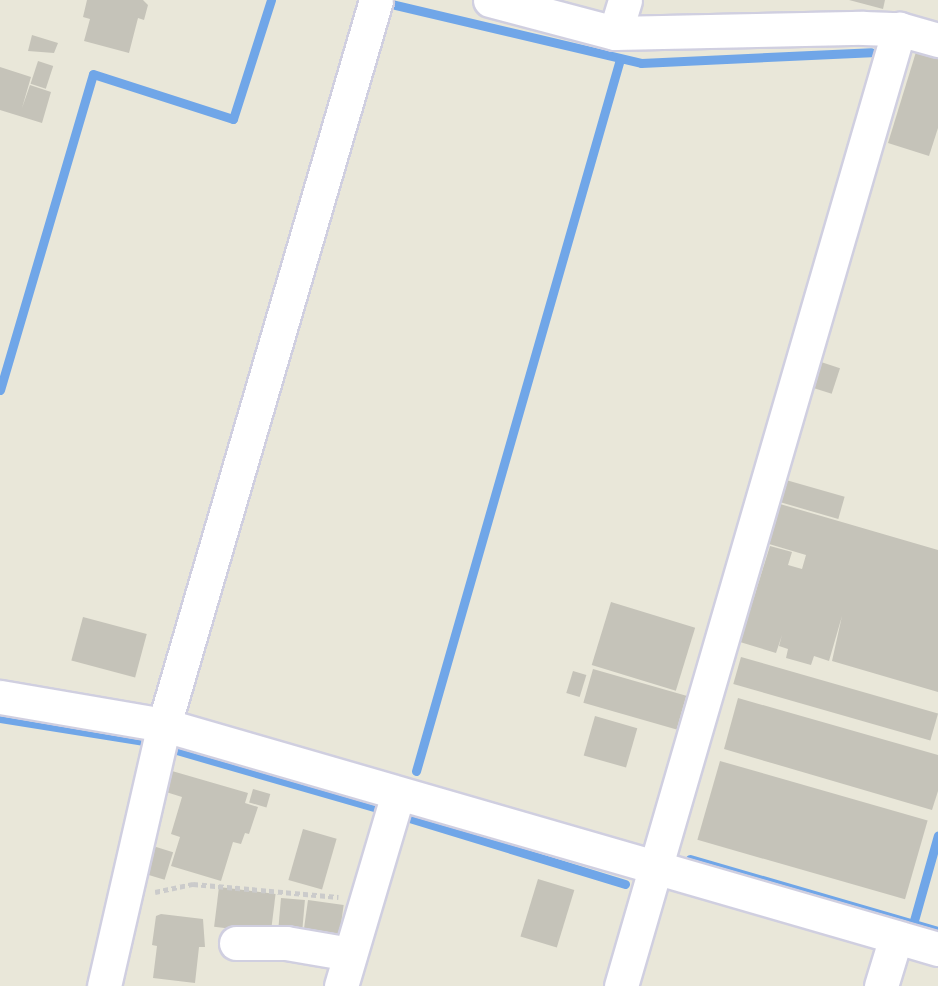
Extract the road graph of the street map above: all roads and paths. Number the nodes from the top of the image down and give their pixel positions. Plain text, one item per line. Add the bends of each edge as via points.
1 (490, 0) edge
2 (625, 0) edge
3 (374, 7) edge
4 (899, 30) junction
5 (615, 33) junction
6 (938, 40) edge
7 (0, 697) edge
8 (164, 725) junction
9 (398, 794) junction
10 (657, 867) junction
11 (125, 898) junction
12 (366, 900) junction
13 (896, 937) junction
14 (236, 943) dead end
15 (938, 949) edge
16 (350, 954) junction
17 (104, 986) edge
18 (341, 986) edge
19 (621, 986) edge
20 (881, 986) edge

1 - 5 street
2 - 5 street
3 - 8 street
4 - 5 street
4 - 6 street
4 - 10 street
7 - 8 street
8 - 9 street
8 - 11 street
9 - 10 street
9 - 12 street
10 - 13 street
10 - 19 street
11 - 12 path via 193,884
11 - 17 street
12 - 16 street
13 - 15 street
13 - 20 street
14 - 16 street via 286,943
16 - 18 street

